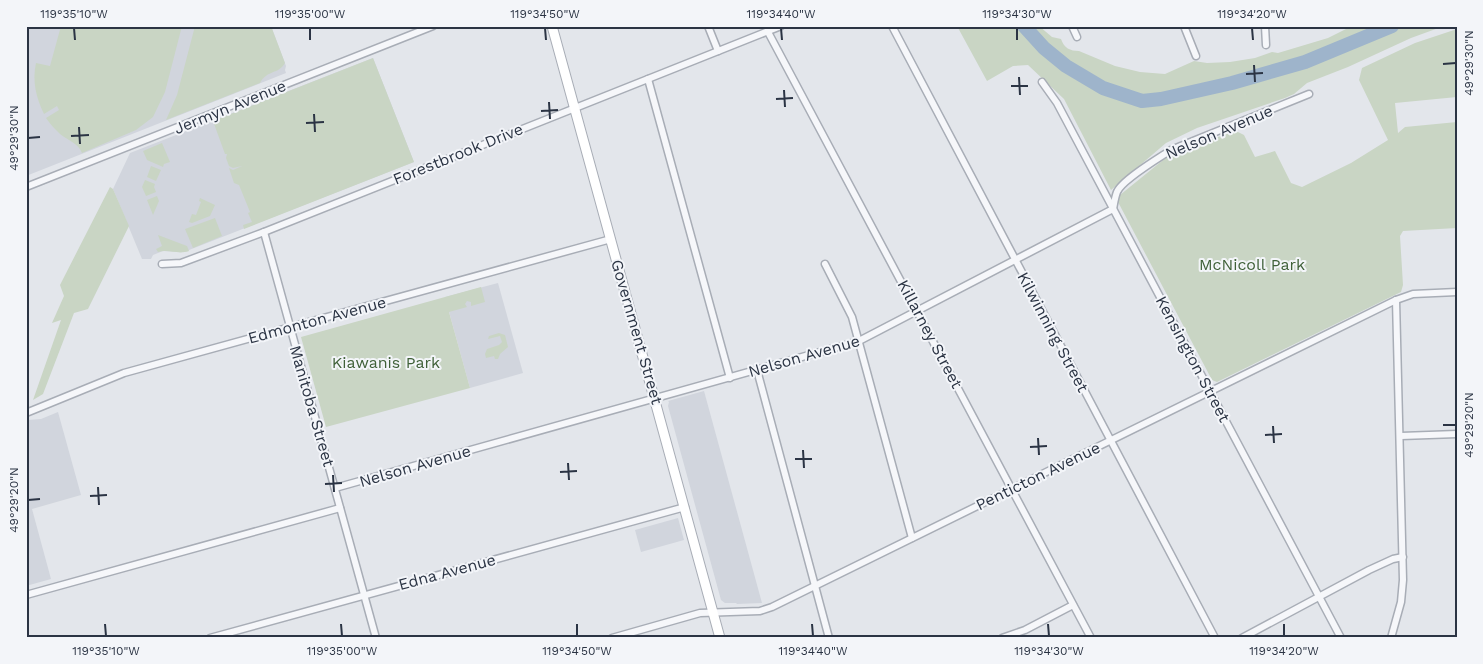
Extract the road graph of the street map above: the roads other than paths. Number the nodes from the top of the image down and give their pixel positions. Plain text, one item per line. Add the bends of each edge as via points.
1 (433, 26) edge
2 (552, 26) edge
3 (708, 26) edge
4 (781, 26) edge
5 (892, 26) edge
6 (1072, 26) edge
7 (1184, 26) edge
8 (1265, 26) edge
9 (768, 32) junction
10 (1077, 37) dead end
11 (1266, 45) dead end
12 (718, 51) junction
13 (1196, 56) dead end
14 (648, 79) junction
15 (1042, 82) dead end
16 (1309, 94) dead end
17 (575, 108) junction
18 (26, 187) edge
19 (1113, 208) junction
20 (264, 232) junction
21 (611, 239) junction
22 (1015, 260) junction
23 (162, 264) dead end
24 (825, 264) dead end
25 (1457, 292) edge
26 (1396, 300) junction
27 (917, 311) junction
28 (290, 327) junction
29 (859, 342) junction
30 (756, 370) junction
31 (730, 378) junction
32 (1210, 392) junction
33 (656, 399) junction
34 (26, 413) edge
35 (1457, 434) edge
36 (1401, 436) junction
37 (1111, 440) junction
38 (335, 488) junction
39 (1012, 489) junction
40 (685, 507) junction
41 (340, 508) junction
42 (912, 538) junction
43 (1403, 557) junction
44 (815, 586) junction
45 (26, 595) edge
46 (364, 595) junction
47 (1319, 597) junction
48 (1073, 604) junction
49 (713, 612) junction
50 (210, 638) edge
51 (376, 638) edge
52 (612, 638) edge
53 (720, 638) edge
54 (829, 638) edge
55 (1002, 638) edge
56 (1091, 638) edge
57 (1215, 638) edge
58 (1242, 638) edge
59 (1340, 638) edge
60 (1391, 638) edge

1 - 18 street, Jermyn Avenue
2 - 17 street, Government Street
3 - 12 street
4 - 9 street, Forestbrook Drive
5 - 22 street, Kilwinning Street
6 - 10 street
7 - 13 street
8 - 11 street
9 - 12 street, Forestbrook Drive
9 - 27 street, Killarney Street
12 - 14 street, Forestbrook Drive
14 - 17 street, Forestbrook Drive
14 - 31 street
15 - 19 street, Kensington Street via 1057,103
16 - 19 street, Nelson Avenue via 1171,150 1122,186
17 - 20 street, Forestbrook Drive
17 - 21 street, Government Street
19 - 22 street, Nelson Avenue
19 - 32 street, Kensington Street
20 - 23 street, Forestbrook Drive via 181,263
20 - 28 street, Manitoba Street
21 - 28 street, Edmonton Avenue
21 - 33 street, Government Street
22 - 27 street, Nelson Avenue
22 - 37 street, Kilwinning Street
24 - 29 street via 852,317
25 - 26 street, Penticton Avenue via 1413,294
26 - 32 street, Penticton Avenue
26 - 36 street
27 - 29 street, Nelson Avenue
27 - 39 street, Killarney Street
28 - 34 street, Edmonton Avenue via 124,373
28 - 38 street, Manitoba Street
29 - 30 street, Nelson Avenue
29 - 42 street
30 - 31 street, Nelson Avenue
30 - 44 street
31 - 33 street, Nelson Avenue
32 - 37 street, Penticton Avenue
32 - 47 street, Kensington Street
33 - 38 street, Nelson Avenue
33 - 40 street, Government Street
35 - 36 street
36 - 43 street
37 - 39 street, Penticton Avenue
37 - 57 street, Kilwinning Street
38 - 41 street, Manitoba Street
39 - 42 street, Penticton Avenue
39 - 48 street, Killarney Street
40 - 46 street, Edna Avenue
40 - 49 street, Government Street
41 - 45 street
41 - 46 street, Manitoba Street
42 - 44 street, Penticton Avenue
43 - 47 street via 1392,559
43 - 60 street via 1401,602
44 - 49 street, Penticton Avenue via 764,610
44 - 54 street
46 - 50 street, Edna Avenue
46 - 51 street, Manitoba Street
47 - 58 street
47 - 59 street, Kensington Street
48 - 55 street
48 - 56 street, Killarney Street
49 - 52 street, Penticton Avenue
49 - 53 street, Government Street

